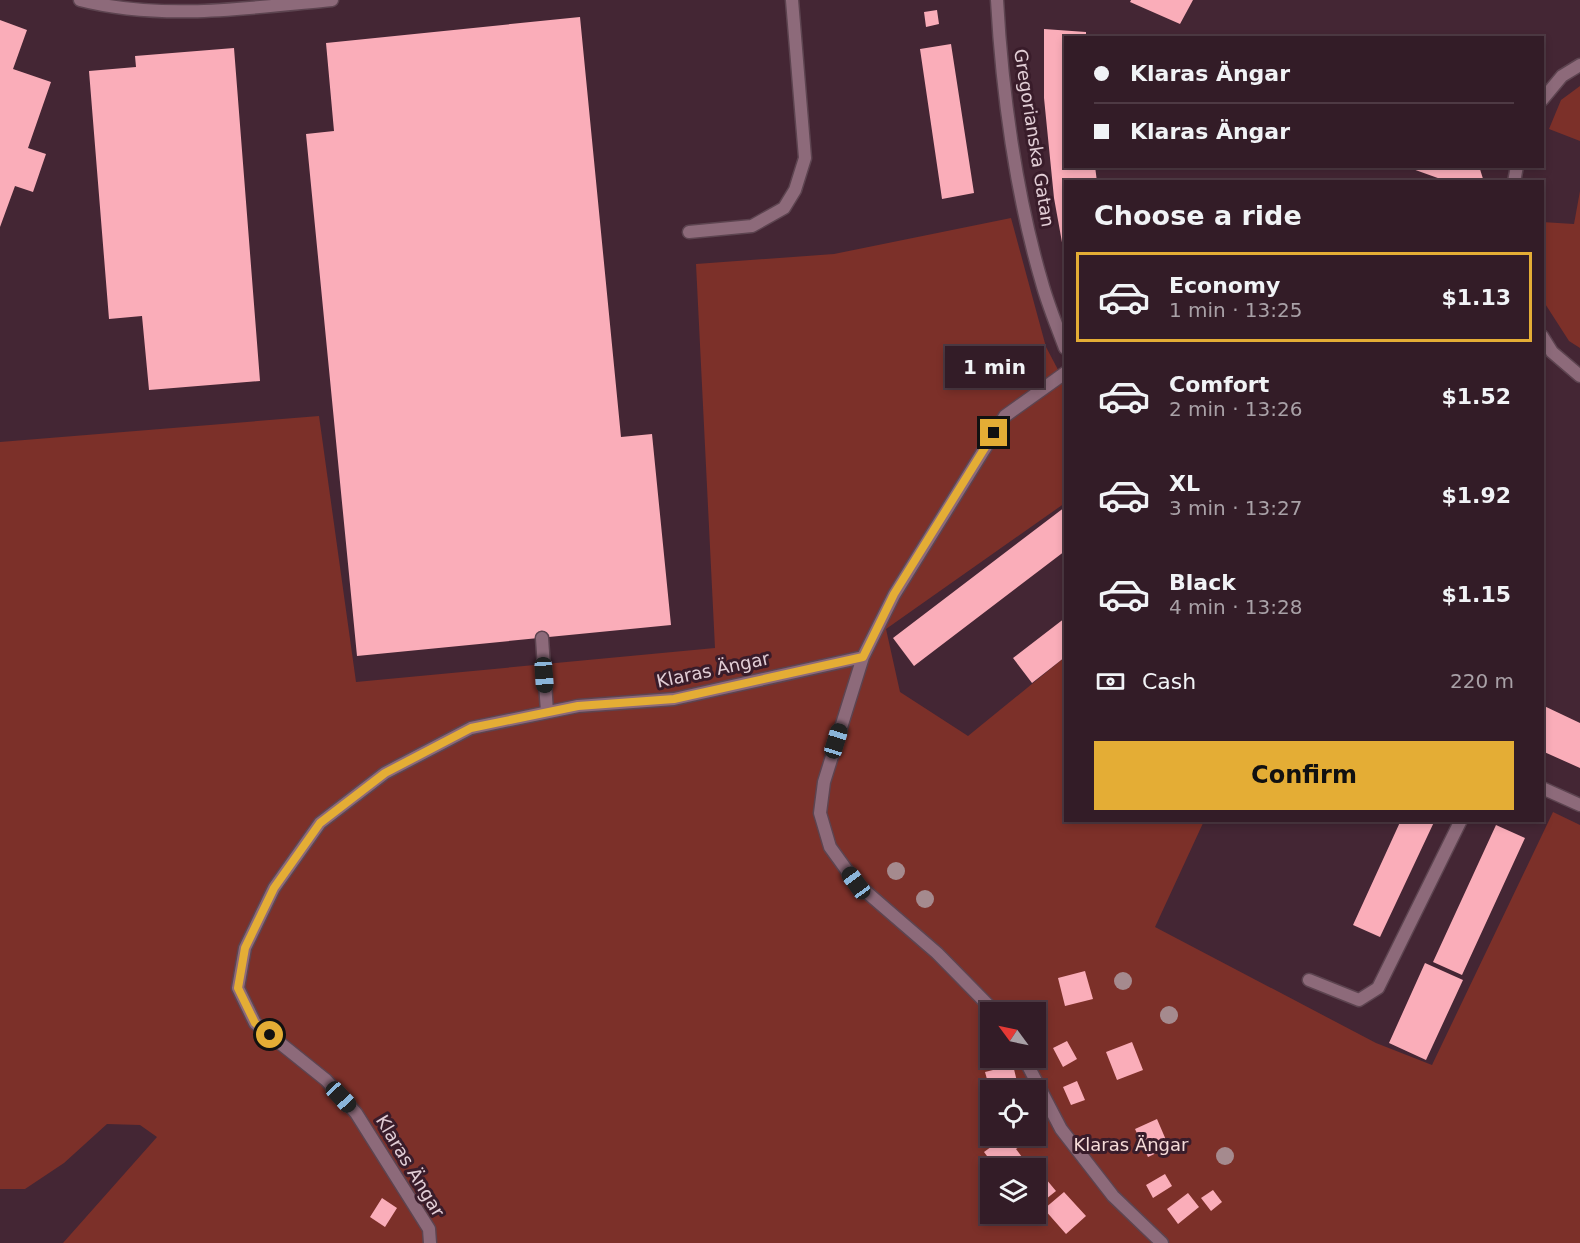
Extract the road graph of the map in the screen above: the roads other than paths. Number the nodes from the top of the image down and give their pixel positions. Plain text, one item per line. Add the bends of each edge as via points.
1 (80, 0) edge
2 (332, 0) edge
3 (792, 0) edge
4 (997, 0) edge
5 (1580, 65) edge
6 (1544, 98) edge
7 (689, 232) dead end
8 (1544, 339) edge
9 (1064, 345) edge
10 (1064, 374) edge
11 (1580, 376) edge
12 (542, 638) dead end
13 (863, 657) junction
14 (547, 712) junction
15 (1544, 789) edge
16 (1580, 805) edge
17 (1460, 822) edge
18 (1309, 980) dead end
19 (985, 1002) edge
20 (1029, 1068) edge
21 (430, 1243) edge
22 (1162, 1243) edge

1 - 2 street via 155,10 211,10
3 - 7 street via 805,158 795,190 784,208 752,226
4 - 9 street, Gregorianska Gatan via 1024,207 1042,284
5 - 6 street via 1562,76
8 - 11 street
10 - 13 street via 1005,416 894,594
12 - 14 street
13 - 14 street, Klaras Ängar via 674,699
13 - 19 street via 824,782 820,813 830,847 856,883 937,953
14 - 21 street, Klaras Ängar via 471,728 385,773 320,823 274,888 245,948 238,988 255,1023 326,1080 356,1113 429,1229
15 - 16 street
17 - 18 street via 1378,988 1359,1000
20 - 22 street via 1061,1129 1113,1196

